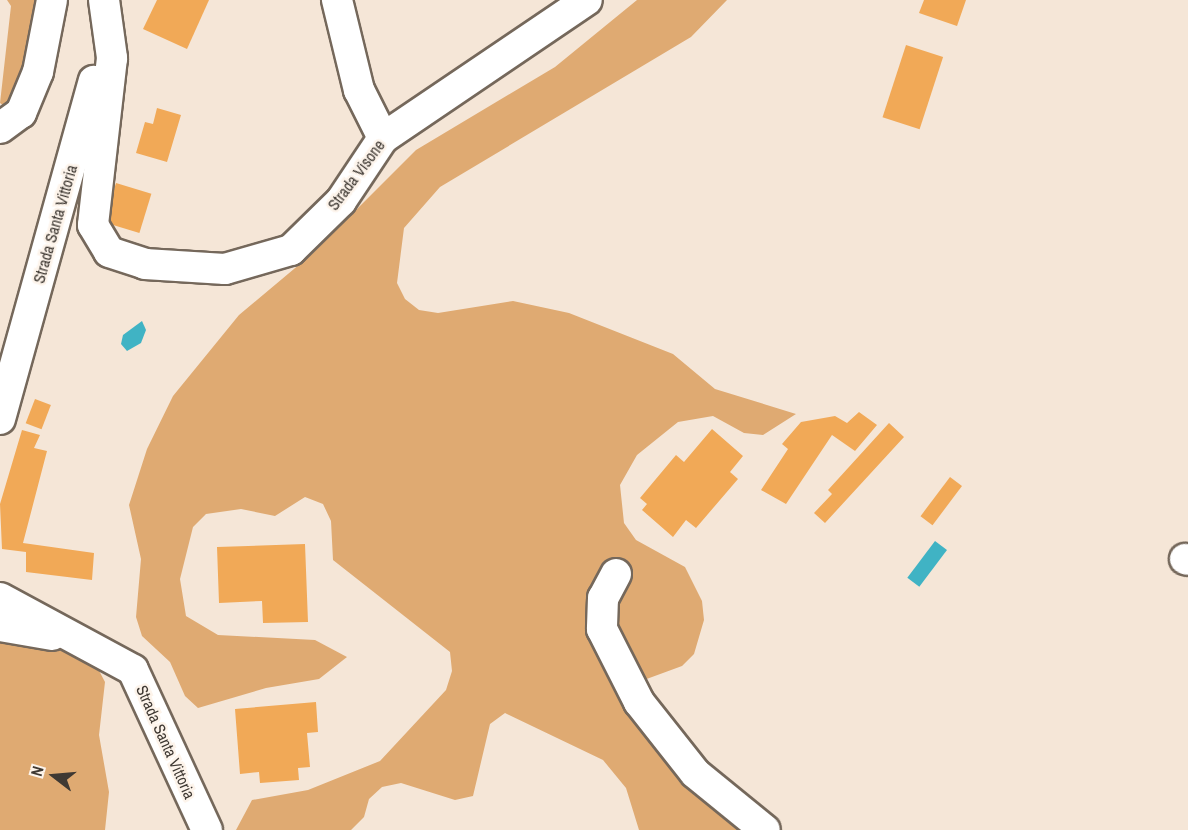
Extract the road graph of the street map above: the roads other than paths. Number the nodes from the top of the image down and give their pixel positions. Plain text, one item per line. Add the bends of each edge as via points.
1 (52, 0) edge
2 (337, 0) edge
3 (587, 0) edge
4 (106, 14) edge
5 (0, 128) edge
6 (383, 138) junction
7 (0, 419) edge
8 (616, 574) dead end
9 (0, 598) edge
10 (0, 626) edge
11 (88, 642) junction
12 (207, 830) edge
13 (765, 830) edge

1 - 5 street via 38,72 21,114
2 - 6 street via 359,90
3 - 6 street, Strada Visone
4 - 6 street, Strada Visone via 112,58 93,225 109,252 145,264 225,269 291,250 341,201
4 - 7 street, Strada Santa Vittoria
8 - 13 street via 603,598 602,629 639,702 694,773
9 - 11 street, Strada Santa Vittoria
10 - 11 street, Strada Santa Vittoria
11 - 12 street, Strada Santa Vittoria via 133,670

